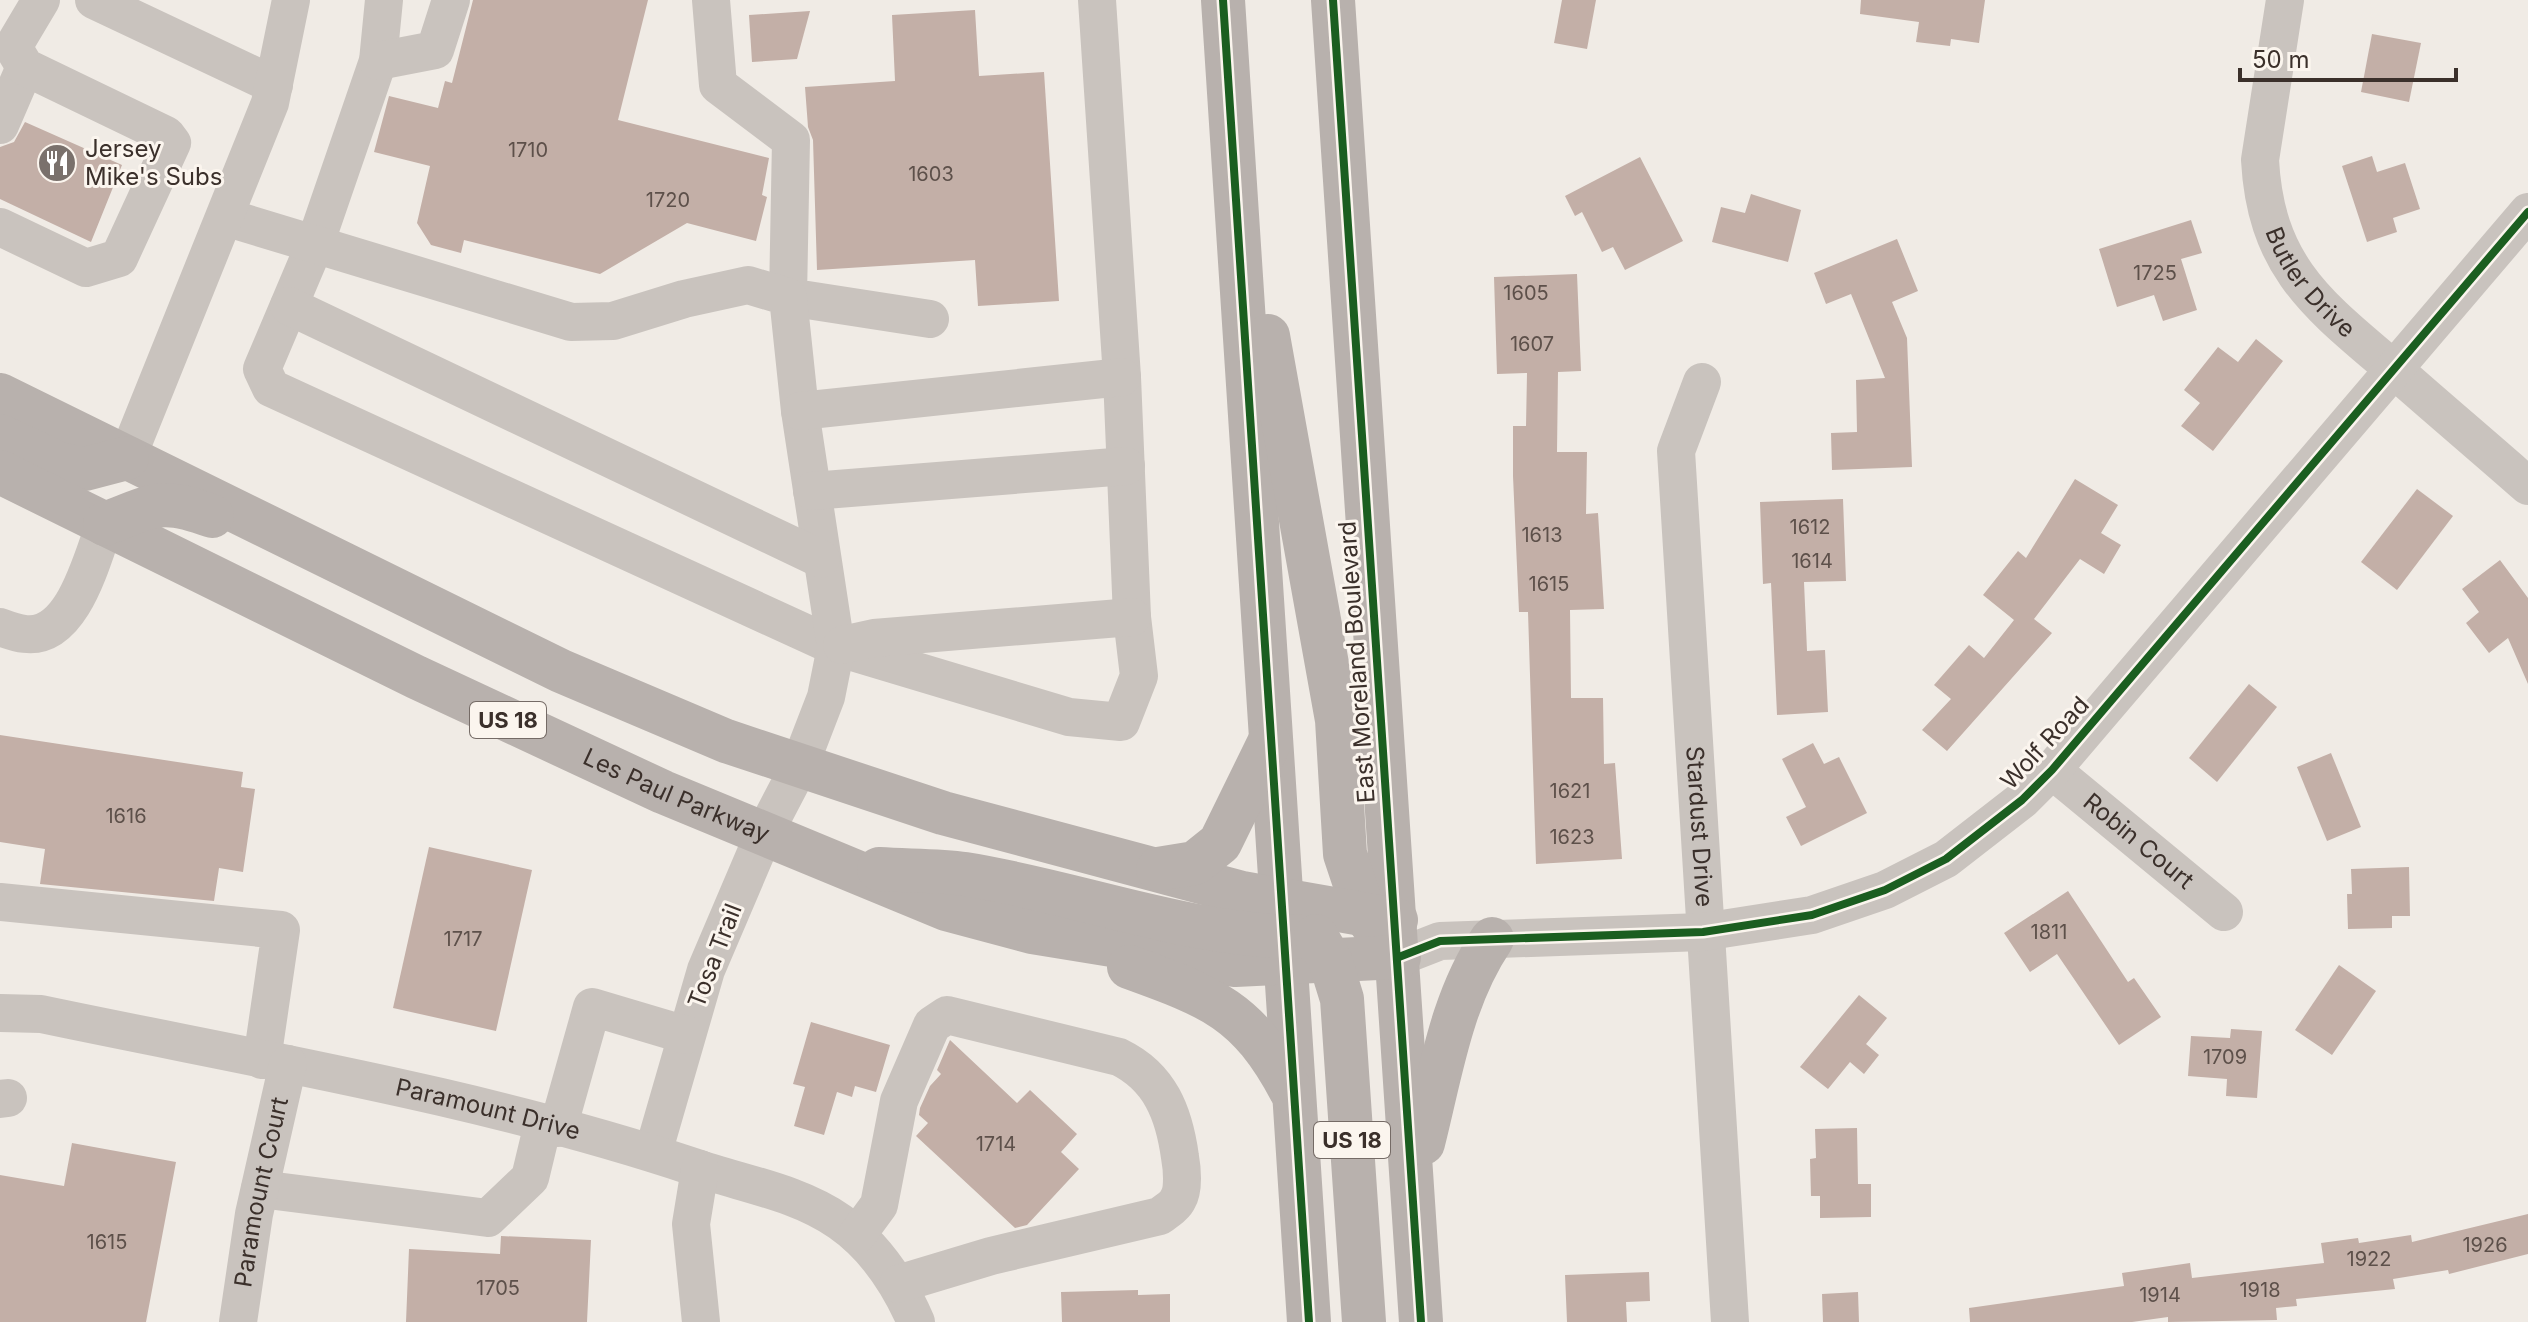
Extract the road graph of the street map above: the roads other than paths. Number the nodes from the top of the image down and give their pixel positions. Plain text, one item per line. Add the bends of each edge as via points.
1 (41, 0) edge
2 (94, 0) edge
3 (291, 0) edge
4 (384, 0) edge
5 (451, 0) edge
6 (711, 0) edge
7 (1097, 0) edge
8 (1223, 0) edge
9 (1333, 0) edge
10 (2285, 0) edge
11 (378, 61) junction
12 (25, 67) junction
13 (274, 85) junction
14 (0, 125) edge
15 (161, 133) junction
16 (0, 208) edge
17 (2528, 212) edge
18 (225, 217) junction
19 (1239, 222) junction
20 (0, 227) edge
21 (315, 244) junction
22 (788, 297) junction
23 (289, 306) junction
24 (930, 319) dead end
25 (2393, 369) junction
26 (1122, 377) junction
27 (1702, 382) dead end
28 (0, 395) edge
29 (800, 411) junction
30 (0, 436) edge
31 (127, 458) junction
32 (1126, 466) junction
33 (0, 472) edge
34 (2528, 486) edge
35 (812, 491) junction
36 (105, 524) junction
37 (821, 559) junction
38 (1132, 617) junction
39 (459, 621) junction
40 (0, 627) edge
41 (836, 647) junction
42 (1270, 742) junction
43 (799, 767) junction
44 (2052, 770) junction
45 (764, 834) junction
46 (849, 867) junction
47 (1158, 869) junction
48 (0, 902) edge
49 (2224, 912) dead end
50 (1384, 930) junction
51 (1032, 932) junction
52 (1703, 932) junction
53 (1300, 939) junction
54 (1492, 939) junction
55 (0, 1013) edge
56 (686, 1035) junction
57 (275, 1062) junction
58 (1296, 1100) junction
59 (551, 1126) junction
60 (653, 1153) junction
61 (700, 1169) junction
62 (1413, 1184) junction
63 (260, 1189) junction
64 (857, 1235) junction
65 (898, 1284) junction
66 (238, 1322) edge
67 (701, 1322) edge
68 (913, 1322) edge
69 (1309, 1322) edge
70 (1364, 1322) edge
71 (1421, 1322) edge
72 (1730, 1322) edge

1 - 12 street via 13,47
2 - 13 street
3 - 13 street
4 - 11 street
5 - 11 street via 435,50
6 - 22 street via 718,85 791,140
7 - 26 street
8 - 19 main road
9 - 50 main road, East Moreland Boulevard
10 - 25 street, Butler Drive via 2260,160 2275,240 2326,313
11 - 21 street
12 - 14 street
12 - 15 street
13 - 18 street
15 - 16 street via 99,246 81,249
15 - 20 street via 172,143 119,258 86,268
17 - 25 street, Wolf Road
18 - 21 street
18 - 31 street
19 - 42 main road
19 - 50 main road via 1274,364 1337,720 1345,854
21 - 22 street via 571,322 613,321 748,285
21 - 23 street
22 - 24 street
22 - 29 street
23 - 37 street
23 - 41 street via 262,369 271,388
25 - 34 street, Butler Drive
25 - 44 street, Wolf Road
26 - 29 street
26 - 32 street
27 - 52 street, Stardust Drive via 1676,451
28 - 31 main road, Les Paul Parkway / US 18
29 - 35 street
30 - 31 main road via 72,467 85,469
31 - 39 main road, Les Paul Parkway / US 18
32 - 35 street
32 - 38 street
33 - 36 main road, Les Paul Parkway / US 18
35 - 37 street
36 - 39 main road via 159,503 180,504 393,608
36 - 40 street via 77,598 56,626 27,635
36 - 45 main road, Les Paul Parkway / US 18 via 416,677
37 - 41 street
38 - 41 street via 874,638
38 - 41 street via 1139,676 1121,722 1069,717
39 - 43 main road, Les Paul Parkway / US 18 via 561,671
41 - 43 street, Tosa Trail via 826,697
42 - 47 main road via 1220,843 1195,863
42 - 53 main road
43 - 45 street, Tosa Trail
43 - 47 main road, Les Paul Parkway / US 18 via 943,813
44 - 49 street, Robin Court
44 - 52 street, Wolf Road via 1977,837 1899,884 1812,915
45 - 46 main road, Les Paul Parkway / US 18
45 - 56 street, Tosa Trail via 706,970
46 - 51 main road, Les Paul Parkway / US 18 via 946,909
46 - 53 main road via 964,874 1192,924
47 - 53 main road, Les Paul Parkway / US 18 via 1242,893
48 - 57 street, Paramount Court via 281,930
50 - 53 main road, Les Paul Parkway
50 - 53 main road, Les Paul Parkway / US 18
50 - 54 street, Wolf Road via 1440,941
50 - 62 main road, East Moreland Boulevard
51 - 53 main road, Les Paul Parkway via 1235,965
51 - 58 main road, US 18 via 1189,989 1227,1011 1252,1030 1274,1058
52 - 54 street, Wolf Road
52 - 72 street, Stardust Drive
53 - 58 main road, US 18
53 - 70 main road, US 18 via 1344,1020
54 - 62 main road via 1457,1002
55 - 57 street, Paramount Drive via 41,1014
56 - 59 street via 592,1007
56 - 60 street, Tosa Trail
57 - 59 street, Paramount Drive via 383,1082
57 - 63 street, Paramount Court
58 - 69 main road, US 18
59 - 60 street, Paramount Drive
59 - 63 street via 530,1178 488,1218
60 - 61 street, Paramount Drive
61 - 64 street, Paramount Drive via 786,1195
61 - 67 street via 691,1224
62 - 71 main road, East Moreland Boulevard
63 - 66 street, Paramount Court
64 - 65 street, Paramount Drive
64 - 65 street via 879,1205 899,1101 932,1025 947,1015 1119,1057 1140,1067 1157,1087 1175,1121 1182,1172 1179,1199 1160,1216
65 - 68 street, Paramount Drive

